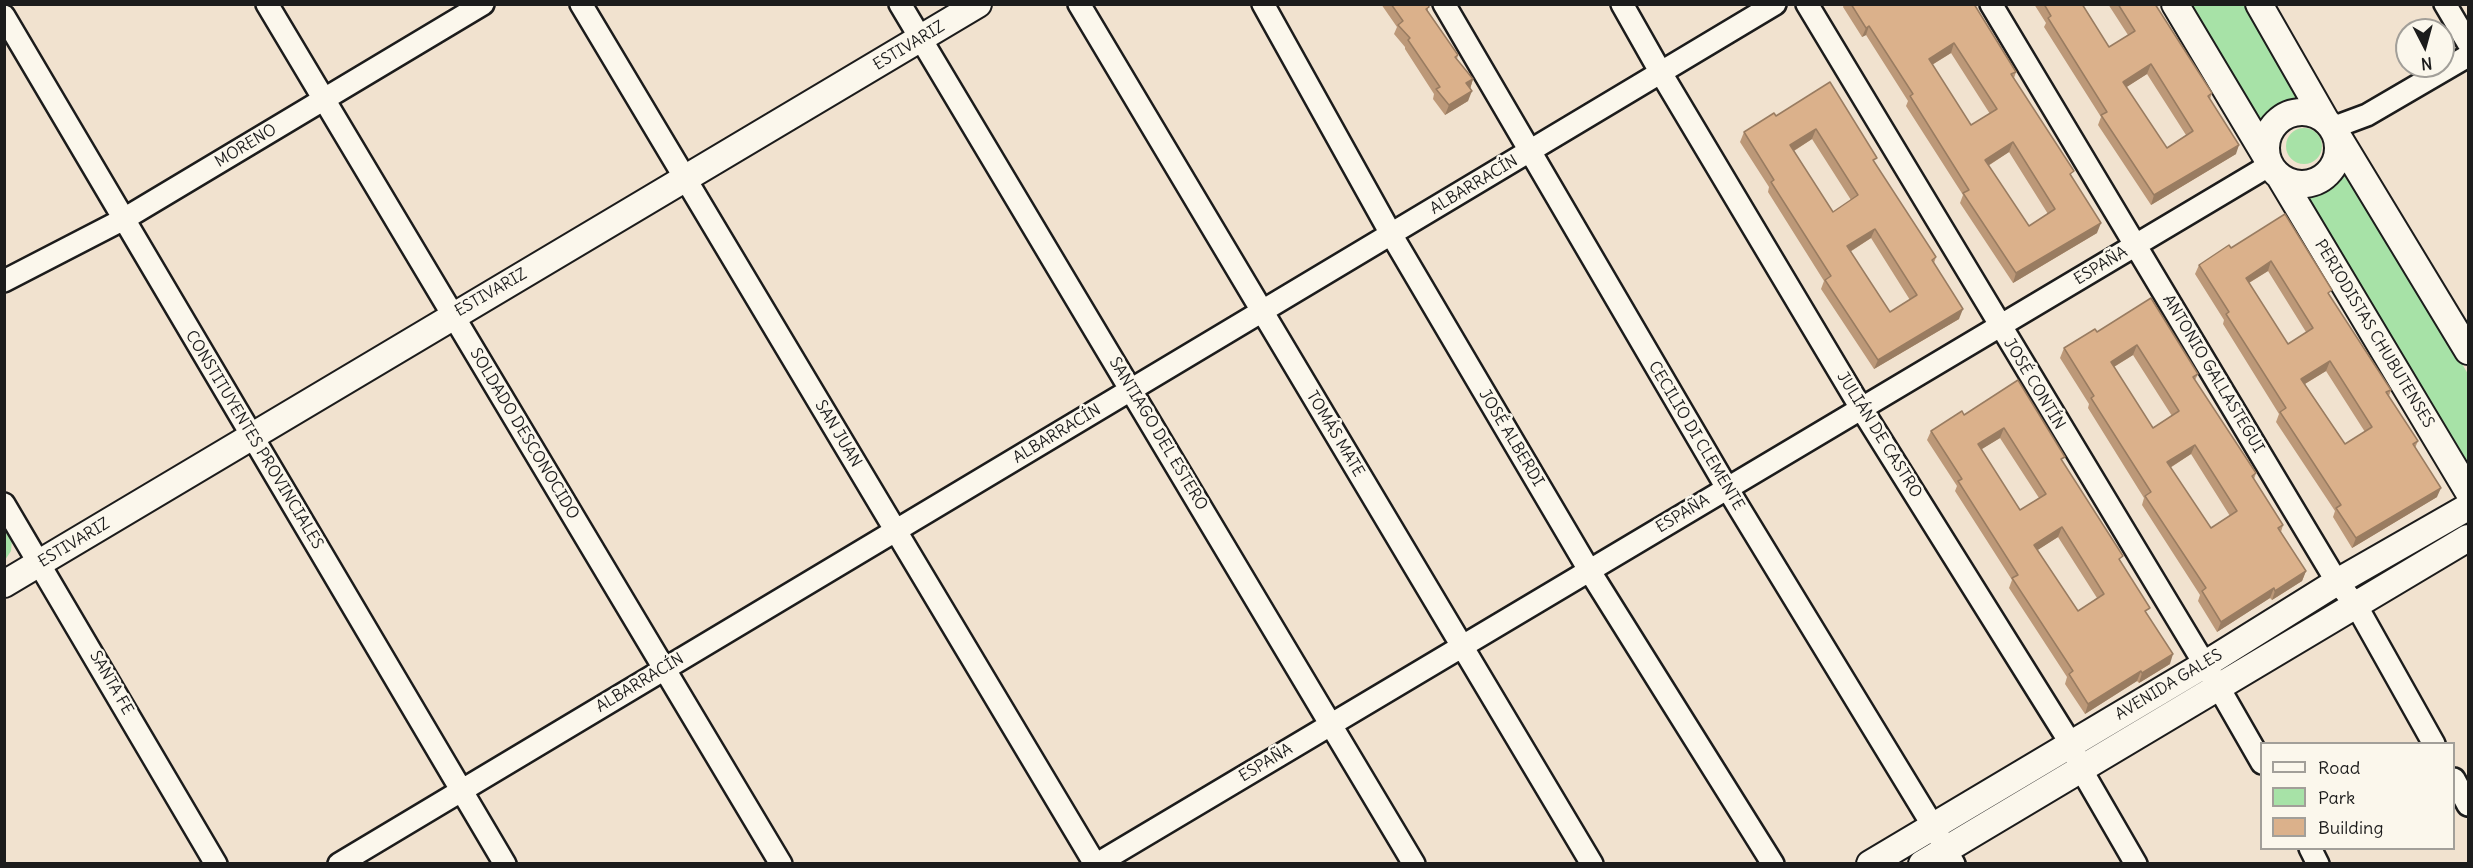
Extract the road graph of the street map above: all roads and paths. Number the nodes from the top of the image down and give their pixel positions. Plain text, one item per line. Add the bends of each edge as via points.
1 (267, 4) edge
2 (483, 4) edge
3 (580, 4) edge
4 (900, 4) edge
5 (978, 4) edge
6 (1079, 4) edge
7 (1263, 4) edge
8 (1444, 4) edge
9 (1622, 4) edge
10 (1776, 4) edge
11 (1807, 4) edge
12 (1991, 4) edge
13 (2175, 4) edge
14 (2259, 4) edge
15 (2445, 4) edge
16 (4, 16) edge
17 (921, 39) junction
18 (2469, 44) edge
19 (2469, 56) edge
20 (1661, 73) junction
21 (324, 100) junction
22 (2331, 127) junction
23 (1529, 152) junction
24 (2272, 167) junction
25 (686, 179) junction
26 (124, 219) junction
27 (1391, 234) junction
28 (2136, 245) junction
29 (4, 281) edge
30 (1262, 311) junction
31 (453, 316) junction
32 (2000, 326) junction
33 (2469, 351) edge
34 (1131, 390) junction
35 (1862, 408) junction
36 (252, 436) junction
37 (1727, 488) junction
38 (2469, 491) edge
39 (4, 504) edge
40 (2469, 507) edge
41 (896, 531) junction
42 (2469, 538) edge
43 (41, 563) junction
44 (1589, 570) junction
45 (2337, 582) junction
46 (4, 584) edge
47 (2356, 605) junction
48 (1462, 646) junction
49 (2204, 665) junction
50 (664, 669) junction
51 (2219, 688) junction
52 (1331, 724) junction
53 (2433, 742) edge
54 (2071, 744) junction
55 (2260, 760) edge
56 (2081, 769) junction
57 (2455, 781) edge
58 (462, 790) junction
59 (2469, 805) edge
60 (1933, 826) junction
61 (2311, 850) edge
62 (1949, 856) edge
63 (216, 864) edge
64 (339, 864) edge
65 (505, 864) edge
66 (781, 864) edge
67 (1096, 864) edge
68 (1414, 864) edge
69 (1592, 864) edge
70 (1773, 864) edge
71 (1870, 864) edge
72 (1922, 864) edge
73 (2136, 864) edge
74 (2318, 864) edge

1 - 21 street, SOLDADO DESCONOCIDO
2 - 21 street, MORENO
3 - 25 street, SAN JUAN
4 - 17 street, SANTIAGO DEL ESTERO
5 - 17 street, ESTIVARIZ
6 - 30 street, TOMÁS MATE
7 - 27 street, JOSÉ ALBERDI
8 - 23 street, CECILIO DI CLEMENTE
9 - 20 street, JULIÁN DE CASTRO
10 - 20 street, ALBARRACÍN
11 - 32 street, JOSÉ CONTÍN
12 - 28 street, ANTONIO GALLASTEGUI
13 - 24 street, PERIODISTAS CHUBUTENSES
14 - 22 street
15 - 18 street
16 - 26 street, CONSTITUYENTES PROVINCIALES
17 - 25 street, ESTIVARIZ
17 - 34 street, SANTIAGO DEL ESTERO
19 - 22 street via 2367,115
20 - 23 street, ALBARRACÍN
20 - 35 street, JULIÁN DE CASTRO
21 - 26 street, MORENO
21 - 31 street, SOLDADO DESCONOCIDO
22 - 24 street via 2317,115 2306,112 2283,117 2268,135 2266,146
22 - 24 street via 2338,142 2338,154 2326,176 2303,185 2291,183
22 - 33 street
23 - 27 street, ALBARRACÍN
23 - 37 street, CECILIO DI CLEMENTE
24 - 28 street, ESPAÑA
24 - 38 street, PERIODISTAS CHUBUTENSES
25 - 31 street, ESTIVARIZ
25 - 41 street, SAN JUAN
26 - 29 street, MORENO
26 - 36 street, CONSTITUYENTES PROVINCIALES
27 - 30 street, ALBARRACÍN
27 - 44 street, JOSÉ ALBERDI
28 - 32 street, ESPAÑA
28 - 45 street, ANTONIO GALLASTEGUI
30 - 34 street, ALBARRACÍN
30 - 48 street, TOMÁS MATE
31 - 36 street, ESTIVARIZ
31 - 50 street, SOLDADO DESCONOCIDO
32 - 35 street, ESPAÑA
32 - 49 street, JOSÉ CONTÍN
34 - 41 street, ALBARRACÍN
34 - 52 street, SANTIAGO DEL ESTERO
35 - 37 street, ESPAÑA
35 - 54 street, JULIÁN DE CASTRO
36 - 43 street, ESTIVARIZ
36 - 58 street, CONSTITUYENTES PROVINCIALES
37 - 44 street, ESPAÑA
37 - 60 street, CECILIO DI CLEMENTE
39 - 43 street, SANTA FE
40 - 45 street, AVENIDA GALES
41 - 50 street, ALBARRACÍN
41 - 67 street, SAN JUAN
42 - 47 street, AVENIDA GALES
43 - 46 street, ESTIVARIZ
43 - 63 street, SANTA FE
44 - 48 street, ESPAÑA
44 - 70 street, JOSÉ ALBERDI
45 - 47 street, ANTONIO GALLASTEGUI
45 - 49 street, AVENIDA GALES
47 - 51 street, AVENIDA GALES
47 - 53 street, ANTONIO GALLASTEGUI
48 - 52 street, ESPAÑA
48 - 69 street, TOMÁS MATE
49 - 51 street, JOSÉ CONTÍN
49 - 54 street, AVENIDA GALES
50 - 58 street, ALBARRACÍN
50 - 66 street, SOLDADO DESCONOCIDO
51 - 55 street, JOSÉ CONTÍN
51 - 56 street, AVENIDA GALES
52 - 67 street, ESPAÑA
52 - 68 street, SANTIAGO DEL ESTERO
54 - 56 street, JULIÁN DE CASTRO
54 - 60 street, AVENIDA GALES
56 - 62 street, AVENIDA GALES
56 - 73 street, JULIÁN DE CASTRO
57 - 59 street
58 - 64 street, ALBARRACÍN
58 - 65 street, CONSTITUYENTES PROVINCIALES
60 - 62 street, CECILIO DI CLEMENTE
60 - 71 street, AVENIDA GALES
61 - 74 street
62 - 72 street, AVENIDA GALES

